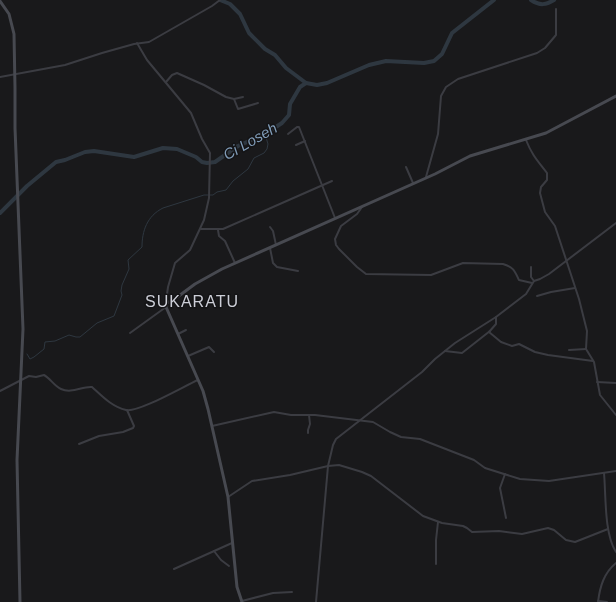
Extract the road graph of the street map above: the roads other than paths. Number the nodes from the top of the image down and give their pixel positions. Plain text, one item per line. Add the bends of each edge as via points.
1 (220, 0) edge
2 (0, 1) edge
3 (556, 9) dead end
4 (137, 43) junction
5 (14, 75) junction
6 (0, 77) edge
7 (166, 82) junction
8 (616, 96) edge
9 (243, 97) dead end
10 (234, 99) junction
11 (258, 103) dead end
12 (288, 134) dead end
13 (526, 140) junction
14 (305, 141) junction
15 (296, 145) dead end
16 (406, 167) dead end
17 (426, 177) junction
18 (332, 181) dead end
19 (412, 183) junction
20 (322, 185) junction
21 (362, 206) junction
22 (335, 218) junction
23 (616, 223) edge
24 (270, 227) dead end
25 (201, 229) junction
26 (218, 230) junction
27 (276, 245) junction
28 (270, 248) junction
29 (567, 260) junction
30 (236, 263) junction
31 (531, 267) dead end
32 (298, 271) dead end
33 (534, 281) junction
34 (532, 284) junction
35 (575, 288) junction
36 (537, 296) dead end
37 (166, 305) junction
38 (496, 317) junction
39 (186, 330) dead end
40 (490, 331) junction
41 (130, 332) dead end
42 (178, 334) junction
43 (586, 349) junction
44 (569, 350) dead end
45 (445, 351) junction
46 (214, 352) dead end
47 (188, 356) junction
48 (592, 361) junction
49 (198, 380) junction
50 (20, 381) junction
51 (597, 382) junction
52 (616, 382) edge
53 (0, 391) edge
54 (127, 410) junction
55 (309, 415) junction
56 (616, 415) edge
57 (360, 420) junction
58 (212, 426) junction
59 (308, 433) dead end
60 (79, 444) dead end
61 (328, 466) junction
62 (616, 471) edge
63 (604, 473) junction
64 (506, 474) junction
65 (228, 497) junction
66 (506, 518) dead end
67 (438, 522) junction
68 (608, 528) junction
69 (232, 543) junction
70 (214, 551) junction
71 (616, 552) edge
72 (616, 563) edge
73 (436, 564) dead end
74 (229, 566) dead end
75 (174, 569) dead end
76 (292, 592) dead end
77 (598, 601) edge
78 (20, 602) edge
79 (241, 602) edge
80 (316, 602) edge
81 (607, 602) edge

1 - 4 street via 149,42
2 - 5 street via 12,23
3 - 17 street via 556,35 543,50 458,79 446,87 441,96 438,134
4 - 5 street via 65,65
4 - 7 street via 147,60
5 - 6 street
5 - 50 street via 23,329
7 - 10 street via 177,73
7 - 25 street via 191,113 210,151 209,196
8 - 13 street via 546,133
9 - 10 street
10 - 11 street via 238,109
12 - 14 street via 298,126
13 - 17 street via 478,153
13 - 29 street via 530,151 547,173 547,180 541,186 540,193
14 - 15 street
14 - 20 street
16 - 19 street
17 - 19 street
18 - 20 street
19 - 21 street
20 - 22 street
20 - 26 street via 233,226
21 - 22 street
21 - 34 street via 360,211 341,226 335,239 338,249 364,273 431,275 463,263 503,264 514,269 518,279
22 - 27 street
23 - 29 street
24 - 27 street
25 - 26 street
25 - 37 street via 190,250 174,264
26 - 30 street
27 - 28 street
28 - 30 street
28 - 32 street via 273,263 277,267
29 - 33 street via 549,274
29 - 35 street
30 - 37 street via 208,276
31 - 33 street via 531,277
33 - 34 street
34 - 38 street via 526,294
35 - 36 street
35 - 43 street via 587,331
37 - 41 street
37 - 42 street
38 - 40 street via 496,324
38 - 45 street
39 - 42 street
40 - 45 street via 462,353
40 - 48 street via 498,340 512,346 519,344 535,352
42 - 47 street
43 - 44 street
43 - 48 street
45 - 57 street
46 - 47 street via 209,347
47 - 49 street
48 - 51 street
49 - 54 street via 146,405
49 - 58 street
50 - 53 street
50 - 54 street via 30,376 44,375 61,389 91,387 110,402
50 - 78 street via 17,460
51 - 52 street
51 - 56 street via 600,395
54 - 60 street via 133,428
55 - 57 street
55 - 58 street via 270,412
55 - 59 street
57 - 61 street via 336,439
57 - 64 street via 374,422 401,437 420,439 474,460 485,468
58 - 65 street
61 - 65 street via 252,481
61 - 67 street via 339,465 371,476 423,516
61 - 80 street
62 - 63 street
63 - 64 street via 549,481 520,480
63 - 68 street
64 - 66 street via 500,488
65 - 69 street
67 - 68 street via 463,526 474,533 499,531 522,534 548,528 572,542 580,542
67 - 73 street
68 - 71 street via 611,544
69 - 70 street
69 - 79 street
70 - 74 street
70 - 75 street
72 - 77 street via 603,579
76 - 79 street via 273,593
77 - 81 street

